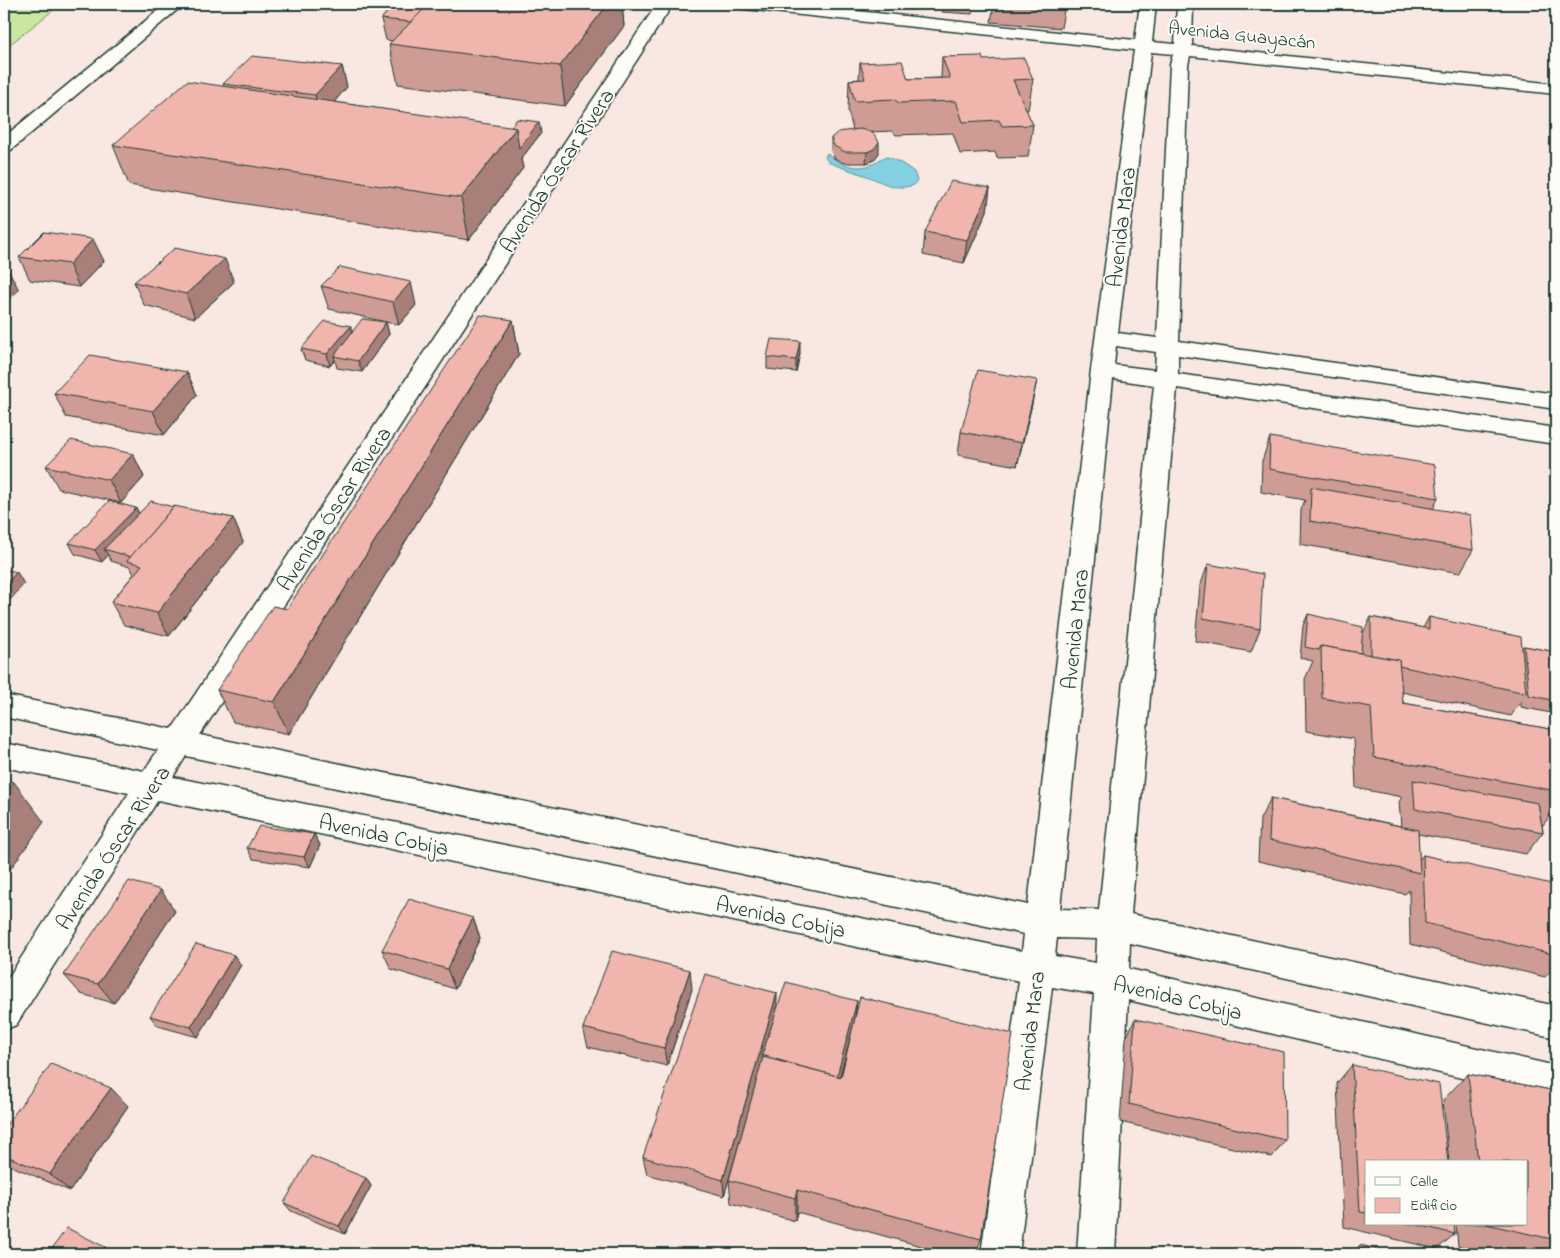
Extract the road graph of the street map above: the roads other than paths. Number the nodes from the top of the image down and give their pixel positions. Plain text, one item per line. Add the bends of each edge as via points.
1 (176, 4) edge
2 (665, 4) edge
3 (745, 4) edge
4 (1148, 4) edge
5 (1185, 4) edge
6 (1141, 53) junction
7 (1181, 57) junction
8 (1556, 89) edge
9 (1467, 97) dead end
10 (4, 146) edge
11 (1106, 338) junction
12 (1168, 347) junction
13 (1102, 370) junction
14 (1166, 378) junction
15 (1556, 402) edge
16 (1556, 436) edge
17 (4, 706) edge
18 (179, 742) junction
19 (4, 755) edge
20 (153, 786) junction
21 (1042, 923) junction
22 (1114, 925) junction
23 (1037, 969) junction
24 (1112, 982) junction
25 (4, 1014) edge
26 (1556, 1022) edge
27 (1556, 1083) edge
28 (1000, 1254) edge
29 (1096, 1254) edge

1 - 10 street
2 - 18 street, Avenida Óscar Rivera
3 - 6 street, Avenida Guayacán
4 - 6 street, Avenida Mara
5 - 7 street
6 - 7 street, Avenida Guayacán
6 - 11 street, Avenida Mara
7 - 8 street, Avenida Guayacán
7 - 9 street, Avenida Guayacán
7 - 12 street
11 - 12 street
11 - 13 street, Avenida Mara
12 - 14 street
12 - 15 street
13 - 14 street
13 - 21 street, Avenida Mara
14 - 16 street
14 - 22 street
17 - 18 street, Avenida Cobija
18 - 20 street, Avenida Óscar Rivera
18 - 21 street, Avenida Cobija
19 - 20 street, Avenida Cobija
20 - 23 street, Avenida Cobija
20 - 25 street, Avenida Óscar Rivera
21 - 22 street, Avenida Cobija
21 - 23 street, Avenida Mara
22 - 24 street
22 - 26 street, Avenida Cobija
23 - 24 street, Avenida Cobija
23 - 28 street, Avenida Mara
24 - 27 street, Avenida Cobija
24 - 29 street

